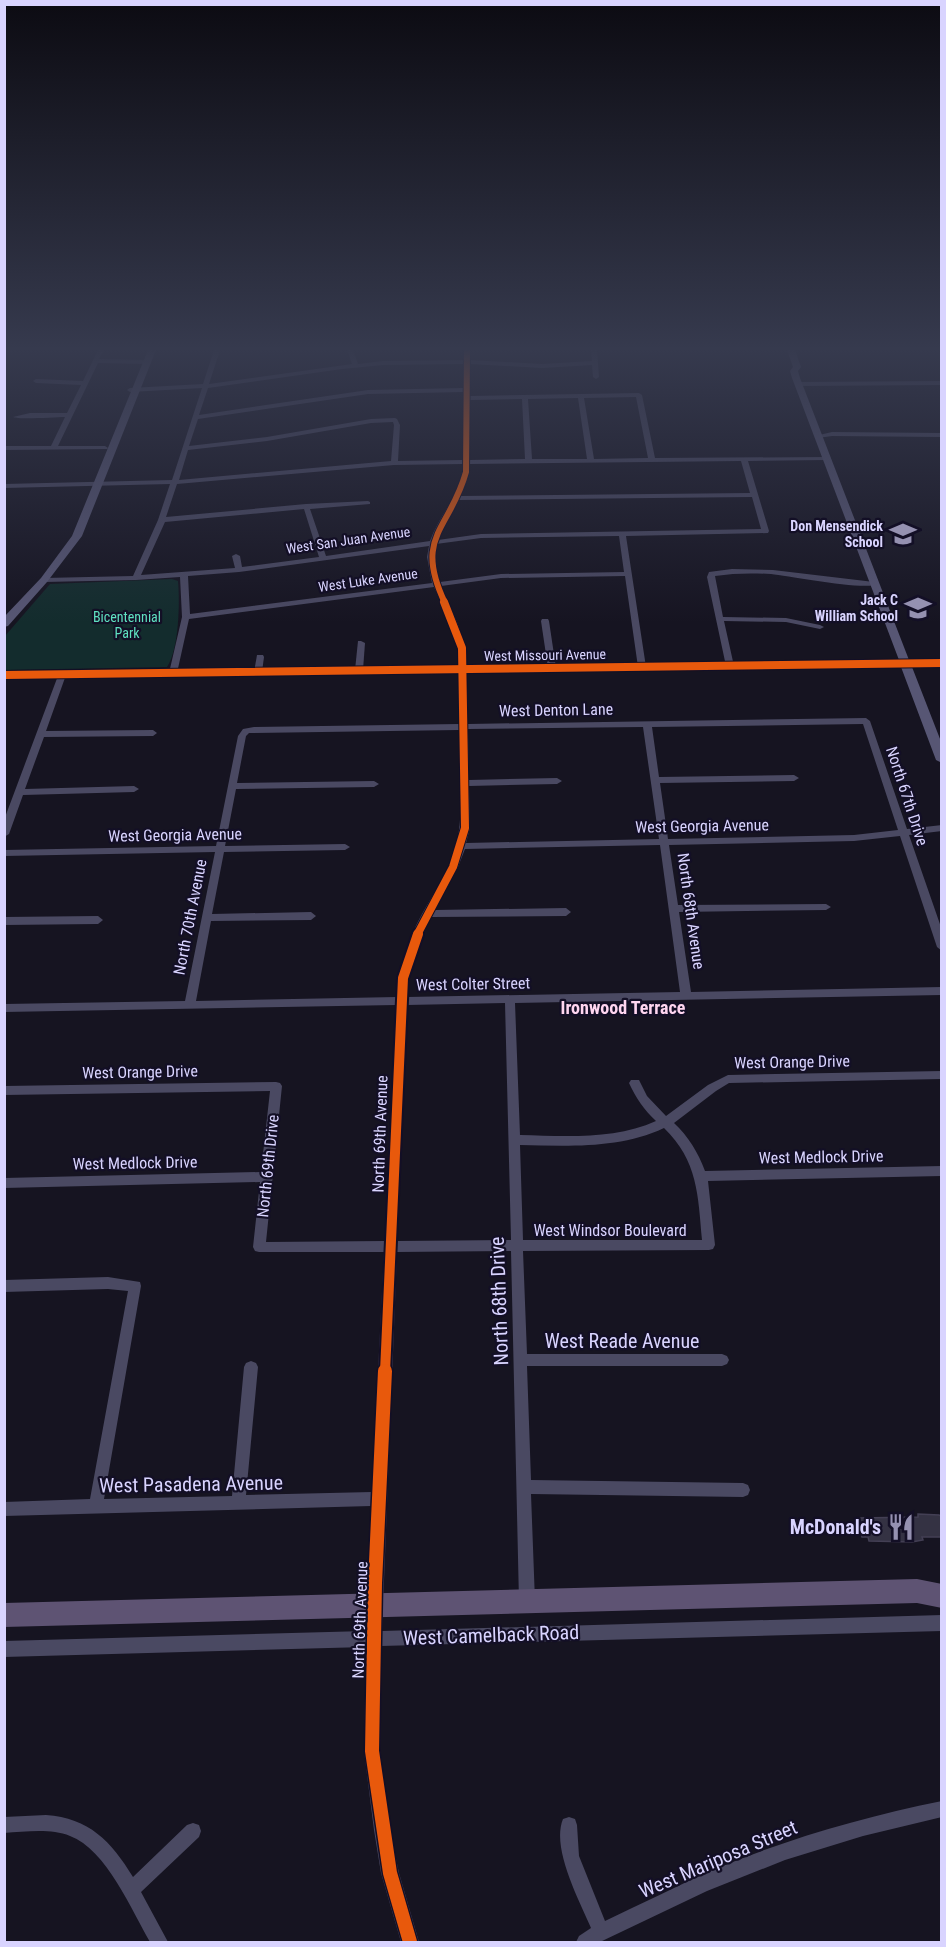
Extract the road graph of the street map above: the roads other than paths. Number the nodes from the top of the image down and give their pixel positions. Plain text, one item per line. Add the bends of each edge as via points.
1 (57, 441) edge
2 (112, 441) edge
3 (188, 441) edge
4 (250, 441) edge
5 (396, 441) edge
6 (466, 441) edge
7 (528, 441) edge
8 (588, 441) edge
9 (648, 441) edge
10 (820, 441) edge
11 (4, 448) edge
12 (109, 448) junction
13 (186, 448) junction
14 (53, 449) junction
15 (826, 458) junction
16 (744, 459) junction
17 (652, 460) junction
18 (591, 461) junction
19 (466, 462) junction
20 (529, 462) junction
21 (394, 463) junction
22 (174, 482) junction
23 (94, 485) junction
24 (4, 486) edge
25 (754, 495) junction
26 (456, 498) junction
27 (368, 503) dead end
28 (306, 506) junction
29 (162, 520) junction
30 (622, 533) junction
31 (433, 542) junction
32 (236, 556) dead end
33 (323, 556) junction
34 (239, 570) junction
35 (626, 573) junction
36 (184, 575) junction
37 (136, 578) junction
38 (44, 580) junction
39 (436, 583) junction
40 (874, 584) junction
41 (186, 617) junction
42 (720, 619) junction
43 (545, 621) dead end
44 (4, 624) edge
45 (820, 627) dead end
46 (361, 643) dead end
47 (260, 657) dead end
48 (904, 663) junction
49 (942, 663) edge
50 (730, 666) junction
51 (642, 667) junction
52 (552, 668) junction
53 (464, 669) junction
54 (359, 670) junction
55 (258, 672) junction
56 (173, 673) junction
57 (4, 675) edge
58 (62, 675) junction
59 (867, 721) joint
60 (647, 724) junction
61 (463, 726) junction
62 (246, 731) joint
63 (153, 733) dead end
64 (42, 734) junction
65 (942, 760) edge
66 (794, 778) dead end
67 (656, 780) junction
68 (557, 781) dead end
69 (465, 783) junction
70 (374, 784) dead end
71 (233, 786) junction
72 (134, 789) dead end
73 (21, 792) junction
74 (942, 828) edge
75 (903, 833) junction
76 (4, 834) edge
77 (664, 841) junction
78 (463, 846) junction
79 (345, 847) dead end
80 (219, 849) junction
81 (4, 853) edge
82 (826, 907) dead end
83 (674, 909) junction
84 (566, 912) dead end
85 (428, 914) junction
86 (311, 916) dead end
87 (207, 918) junction
88 (98, 920) dead end
89 (4, 921) edge
90 (942, 947) edge
91 (942, 991) edge
92 (686, 995) junction
93 (510, 999) junction
94 (401, 1000) junction
95 (190, 1004) junction
96 (4, 1008) edge
97 (942, 1075) edge
98 (635, 1083) dead end
99 (276, 1086) joint
100 (4, 1091) edge
101 (666, 1122) junction
102 (515, 1140) junction
103 (942, 1171) edge
104 (702, 1176) junction
105 (266, 1177) junction
106 (4, 1183) edge
107 (259, 1247) joint
108 (519, 1247) junction
109 (391, 1248) junction
110 (4, 1286) edge
111 (522, 1360) junction
112 (722, 1360) dead end
113 (251, 1366) dead end
114 (524, 1487) junction
115 (743, 1490) dead end
116 (379, 1499) junction
117 (238, 1503) junction
118 (96, 1506) junction
119 (4, 1509) edge
120 (942, 1584) edge
121 (917, 1591) junction
122 (942, 1596) edge
123 (527, 1602) junction
124 (375, 1606) junction
125 (4, 1615) edge
126 (942, 1623) edge
127 (374, 1638) junction
128 (4, 1649) edge
129 (942, 1809) edge
130 (4, 1824) edge
131 (568, 1825) dead end
132 (194, 1831) dead end
133 (130, 1891) junction
134 (601, 1932) junction
135 (159, 1942) edge
136 (410, 1942) edge
137 (585, 1942) edge

1 - 14 street
2 - 12 street
3 - 13 street
4 - 13 street
5 - 21 street
6 - 19 street, North 69th Avenue
7 - 20 street
8 - 18 street
9 - 17 street
10 - 15 street
11 - 14 street
12 - 14 street
12 - 23 street
13 - 22 street
15 - 16 street
15 - 40 street
16 - 17 street
16 - 25 street
17 - 18 street
18 - 20 street
19 - 20 street
19 - 21 street
19 - 26 street, North 69th Avenue via 464,482
21 - 22 street
22 - 23 street
22 - 29 street
23 - 24 street
23 - 38 street via 76,536
25 - 26 street
25 - 30 street, West San Juan Avenue via 765,531
26 - 31 street, North 69th Avenue
27 - 28 street
28 - 29 street
28 - 33 street
29 - 37 street
30 - 31 street, West San Juan Avenue via 511,534
30 - 35 street
31 - 33 street, West San Juan Avenue
31 - 39 street, North 69th Avenue via 431,565
32 - 34 street
33 - 34 street, West San Juan Avenue
34 - 36 street, West San Juan Avenue
35 - 39 street, West Luke Avenue via 511,575
35 - 51 street
36 - 37 street, West San Juan Avenue
36 - 41 street
37 - 38 street, West San Juan Avenue
38 - 44 street
39 - 41 street, West Luke Avenue
39 - 53 street, North 69th Avenue via 460,637
40 - 42 street via 775,573 712,574
40 - 48 street
41 - 56 street
42 - 45 street via 786,620
42 - 50 street
43 - 52 street
46 - 54 street
47 - 55 street
48 - 49 street, West Missouri Avenue
48 - 50 street, West Missouri Avenue
48 - 65 street
50 - 51 street, West Missouri Avenue
51 - 52 street, West Missouri Avenue
52 - 53 street, West Missouri Avenue
53 - 54 street, West Missouri Avenue
53 - 61 street, North 69th Avenue
54 - 55 street, West Missouri Avenue
55 - 56 street, West Missouri Avenue
56 - 58 street, West Missouri Avenue
57 - 58 street, West Missouri Avenue
58 - 64 street
59 - 60 street, West Denton Lane
59 - 75 street, North 67th Drive
60 - 61 street, West Denton Lane
60 - 67 street, North 68th Avenue
61 - 62 street, West Denton Lane
61 - 69 street, North 69th Avenue
62 - 71 street, North 70th Avenue
63 - 64 street
64 - 73 street
66 - 67 street
67 - 77 street, North 68th Avenue
68 - 69 street
69 - 78 street, North 69th Avenue
70 - 71 street
71 - 80 street, North 70th Avenue
72 - 73 street
73 - 76 street
74 - 75 street, West Georgia Avenue
75 - 77 street, West Georgia Avenue via 854,838
75 - 90 street, North 67th Drive
77 - 78 street, West Georgia Avenue
77 - 83 street, North 68th Avenue
78 - 85 street, North 69th Avenue
79 - 80 street, West Georgia Avenue
80 - 81 street, West Georgia Avenue
80 - 87 street, North 70th Avenue
82 - 83 street
83 - 92 street, North 68th Avenue
84 - 85 street
85 - 94 street, North 69th Avenue via 408,953
86 - 87 street
87 - 95 street, North 70th Avenue
88 - 89 street
91 - 92 street, West Colter Street
92 - 93 street, West Colter Street
93 - 94 street, West Colter Street
93 - 102 street, North 68th Drive
94 - 95 street, West Colter Street
94 - 109 street, North 69th Avenue
95 - 96 street, West Colter Street
97 - 101 street, West Orange Drive via 728,1079 712,1086
98 - 101 street via 640,1098
99 - 100 street, West Orange Drive
99 - 105 street, North 69th Drive
101 - 102 street, West Orange Drive via 625,1136
101 - 104 street via 696,1160
102 - 108 street, North 68th Drive
103 - 104 street, West Medlock Drive
104 - 108 street, West Windsor Boulevard via 709,1245
105 - 106 street, West Medlock Drive
105 - 107 street, North 69th Drive
107 - 109 street, West Windsor Boulevard
108 - 109 street, West Windsor Boulevard
108 - 111 street, North 68th Drive
109 - 116 street, North 69th Avenue
110 - 118 street via 135,1286
111 - 112 street, West Reade Avenue
111 - 114 street, North 68th Drive
113 - 117 street
114 - 115 street
114 - 123 street, North 68th Drive
116 - 117 street, West Pasadena Avenue
116 - 124 street, North 69th Avenue
117 - 118 street, West Pasadena Avenue
118 - 119 street, West Pasadena Avenue
120 - 121 main road, West Camelback Road
121 - 122 main road, West Camelback Road
121 - 123 main road, West Camelback Road
123 - 124 main road, West Camelback Road
124 - 125 main road, West Camelback Road
124 - 127 street, North 69th Avenue
126 - 127 street, West Camelback Road
127 - 128 street, West Camelback Road
127 - 136 street, North 69th Avenue via 372,1724 376,1789 390,1873
129 - 134 street, West Mariposa Street via 790,1849
130 - 133 street via 71,1827 100,1845
131 - 134 street via 570,1856
132 - 133 street
133 - 135 street
134 - 137 street, West Mariposa Street

